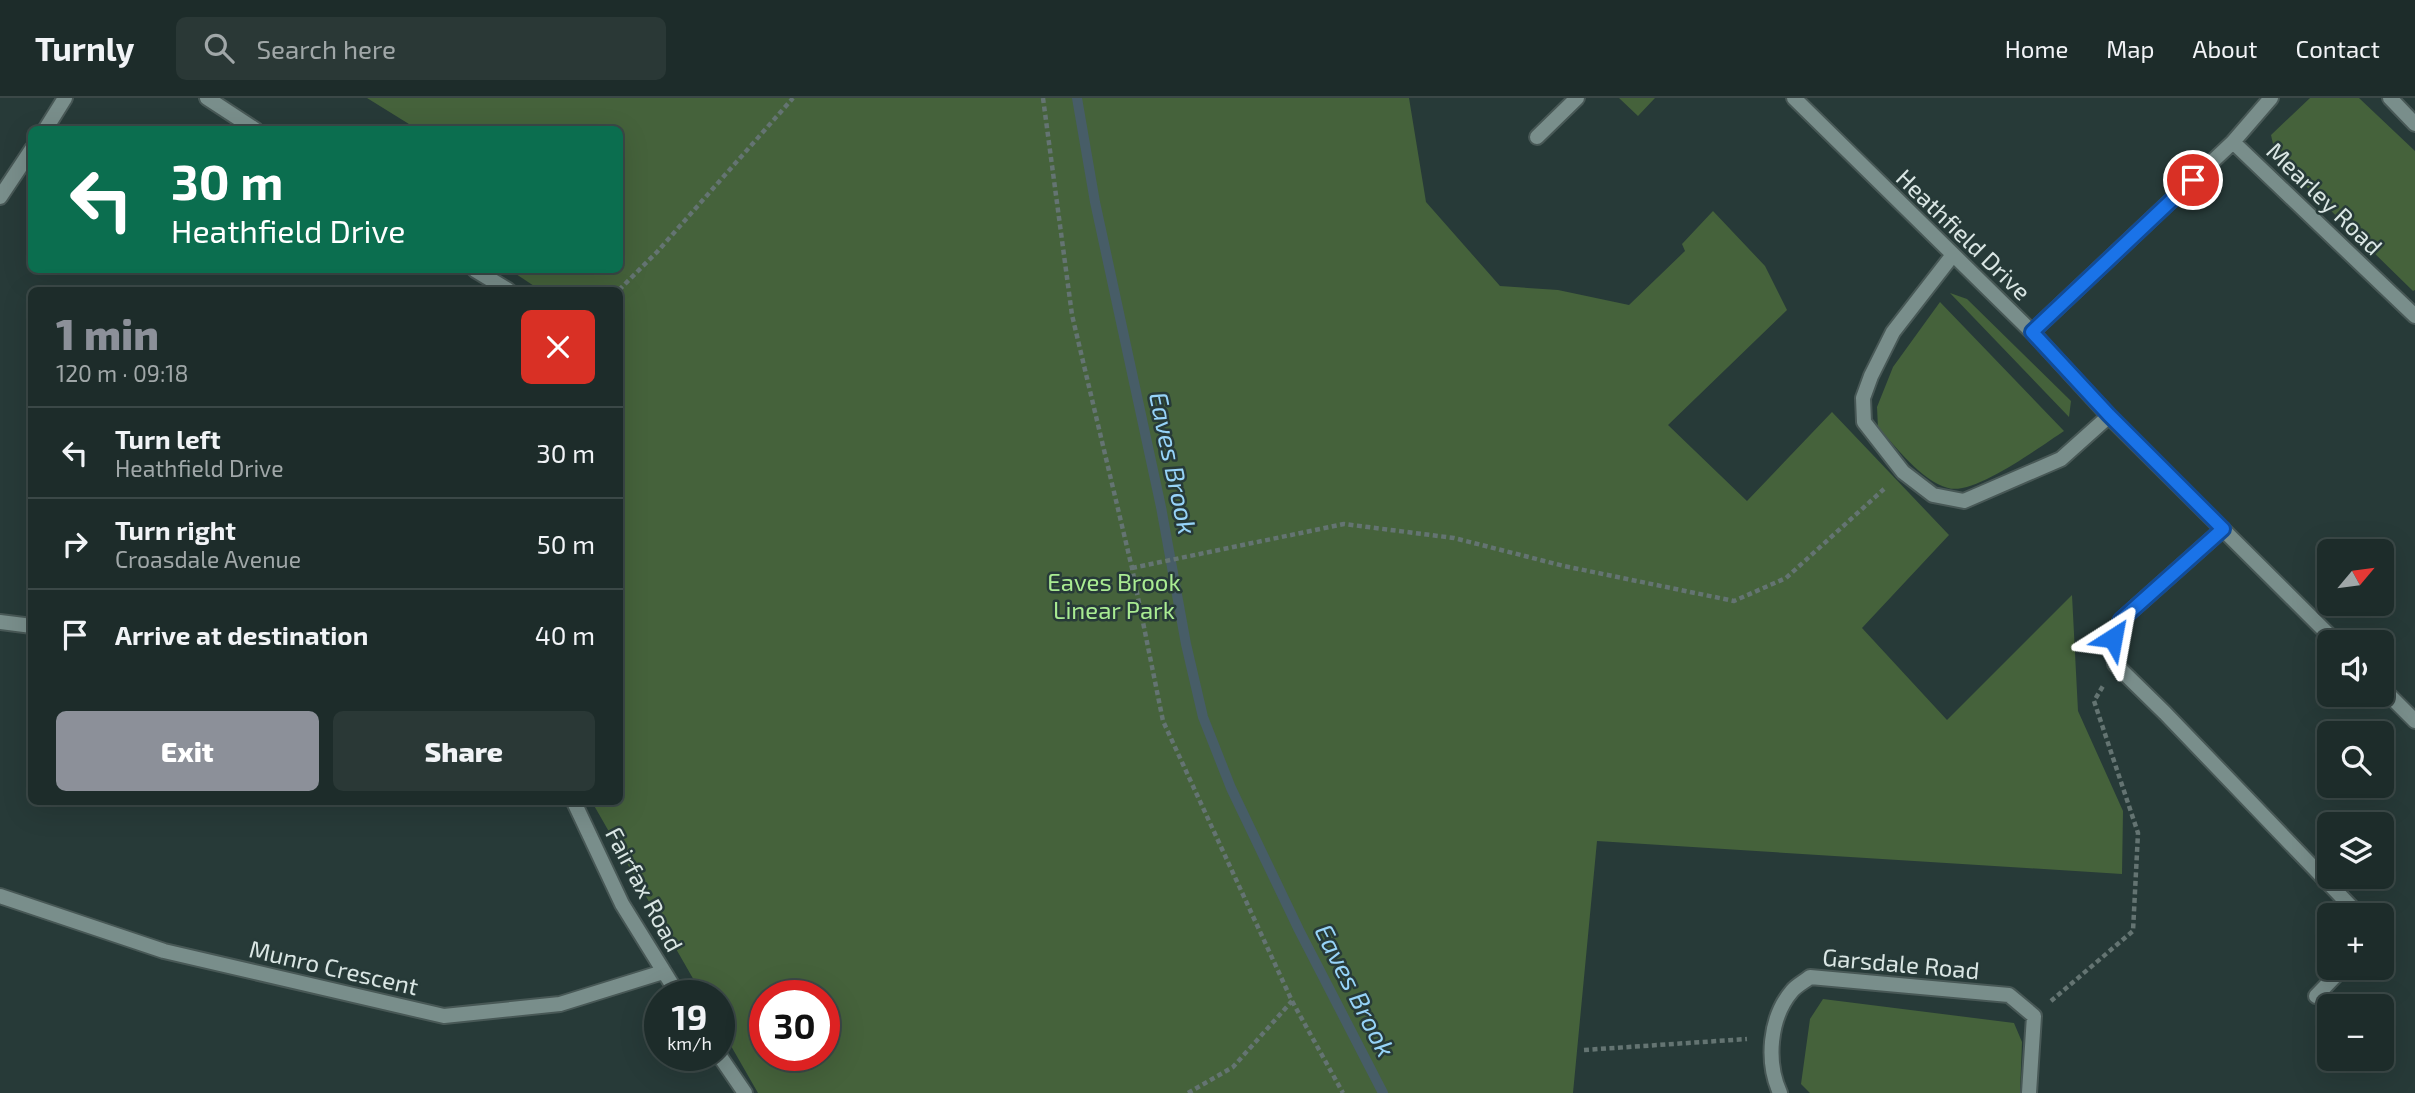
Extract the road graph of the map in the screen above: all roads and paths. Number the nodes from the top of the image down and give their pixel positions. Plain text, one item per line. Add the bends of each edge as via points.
1 (65, 98) edge
2 (207, 98) edge
3 (793, 98) edge
4 (1044, 98) edge
5 (1577, 98) edge
6 (1794, 98) edge
7 (2270, 98) edge
8 (2390, 98) edge
9 (2415, 124) edge
10 (48, 126) edge
11 (250, 126) edge
12 (1537, 137) dead end
13 (2233, 142) junction
14 (28, 155) edge
15 (0, 197) edge
16 (1952, 256) junction
17 (480, 273) edge
18 (503, 287) edge
19 (622, 287) edge
20 (2415, 316) edge
21 (2032, 332) junction
22 (2109, 415) junction
23 (1903, 472) junction
24 (2223, 529) junction
25 (1132, 568) junction
26 (0, 622) edge
27 (28, 626) edge
28 (2324, 630) edge
29 (2115, 664) junction
30 (2394, 700) edge
31 (2415, 721) edge
32 (575, 805) edge
33 (0, 896) edge
34 (2347, 903) edge
35 (663, 972) junction
36 (668, 980) edge
37 (2331, 980) edge
38 (2316, 996) dead end
39 (1292, 1001) junction
40 (2034, 1016) junction
41 (1773, 1038) junction
42 (1584, 1050) dead end
43 (730, 1071) edge
44 (745, 1093) edge
45 (1188, 1093) edge
46 (1343, 1093) edge
47 (1780, 1093) edge
48 (2029, 1093) edge

1 - 10 street
2 - 11 street
3 - 19 path
4 - 25 path via 1072,315
5 - 12 street
6 - 16 street, Heathfield Drive
7 - 13 street
8 - 9 street
13 - 20 street, Mearley Road
13 - 21 street
14 - 15 street
16 - 21 street, Heathfield Drive
16 - 23 street via 1893,332 1863,398 1864,422
17 - 18 street
21 - 22 street, Heathfield Drive
22 - 23 street via 2061,460 1964,501 1933,495
22 - 24 street, Heathfield Drive
23 - 25 path via 1786,578 1734,601 1454,538 1343,524
24 - 28 street, Heathfield Drive
24 - 29 street via 2121,620 2113,638
25 - 39 path via 1163,720
26 - 27 street
29 - 34 street
29 - 40 path via 2094,701 2138,833 2133,931
30 - 31 street
32 - 35 street, Fairfax Road via 622,904
33 - 35 street, Munro Crescent via 164,951 444,1016 560,1004
35 - 36 street, Fairfax Road
37 - 38 street
39 - 45 path via 1233,1067
39 - 46 path
40 - 41 street, Garsdale Road via 2009,995 1810,977 1793,989 1780,1011
40 - 48 street
41 - 42 path
41 - 47 street, Garsdale Road via 1773,1076
43 - 44 street

